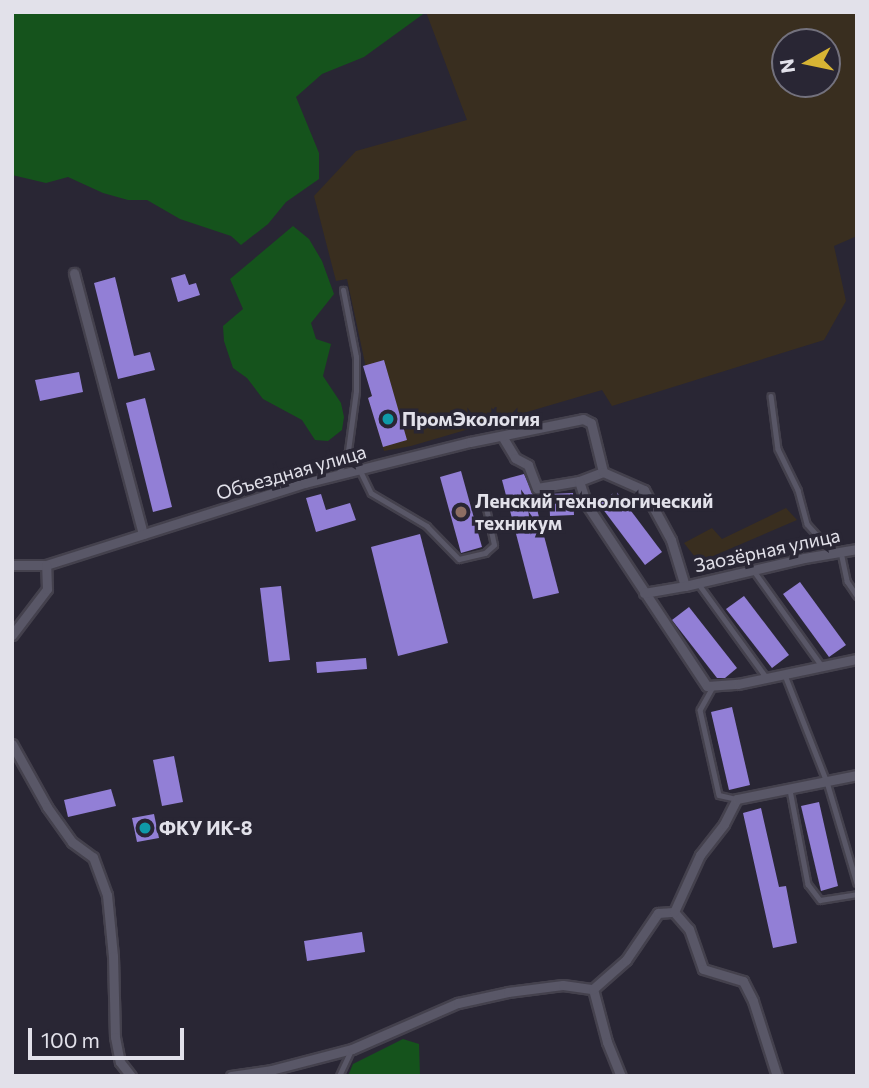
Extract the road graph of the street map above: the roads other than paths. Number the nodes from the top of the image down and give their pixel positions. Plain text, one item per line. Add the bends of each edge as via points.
1 (74, 273) dead end
2 (343, 290) dead end
3 (771, 396) dead end
4 (502, 436) junction
5 (359, 470) junction
6 (603, 472) junction
7 (338, 475) junction
8 (579, 481) junction
9 (485, 499) dead end
10 (143, 534) junction
11 (857, 549) edge
12 (836, 552) junction
13 (12, 565) edge
14 (47, 565) junction
15 (753, 570) junction
16 (698, 583) junction
17 (685, 586) junction
18 (644, 593) junction
19 (857, 596) edge
20 (12, 635) edge
21 (857, 659) edge
22 (823, 666) junction
23 (785, 674) junction
24 (767, 678) junction
25 (713, 686) junction
26 (12, 744) edge
27 (857, 775) edge
28 (827, 782) junction
29 (790, 789) junction
30 (737, 799) junction
31 (857, 883) edge
32 (857, 894) edge
33 (674, 912) junction
34 (593, 989) junction
35 (352, 1049) junction
36 (255, 1074) edge
37 (131, 1076) edge
38 (231, 1076) edge
39 (339, 1076) edge
40 (621, 1076) edge
41 (776, 1076) edge

1 - 10 street
2 - 7 lane via 356,357 356,391 353,426
3 - 12 lane via 778,449 799,490 807,524
4 - 5 street, Объездная улица
4 - 6 street, Объездная улица via 583,419 591,423
4 - 8 street via 515,458 527,465 537,488
5 - 7 street, Объездная улица
5 - 9 lane via 370,493 427,526 459,559 485,553 494,545
6 - 8 street
6 - 17 street, Заозёрная улица via 644,490 671,540
7 - 10 street, Объездная улица
8 - 18 street via 587,505
10 - 14 street, Объездная улица
11 - 12 street, Заозёрная улица
12 - 15 street, Заозёрная улица
12 - 19 lane
13 - 14 street, Объездная улица
14 - 20 street via 47,589
15 - 16 street, Заозёрная улица
15 - 22 lane
16 - 17 street, Заозёрная улица
16 - 24 lane
17 - 18 street, Заозёрная улица
18 - 25 street via 707,686
21 - 22 street
22 - 23 street
23 - 24 street
23 - 28 lane
24 - 25 street
25 - 30 lane via 700,710 719,795
26 - 37 street via 72,842 93,857 107,895 115,1037 120,1062
27 - 28 street
28 - 29 street
28 - 31 lane
29 - 30 street
29 - 32 lane via 808,884 820,901
30 - 33 street via 700,855
33 - 34 street via 657,913 626,960
33 - 41 street via 689,929 703,969 743,981
34 - 35 street via 549,987 458,1003
34 - 40 street
35 - 36 street
35 - 39 lane
36 - 38 street

